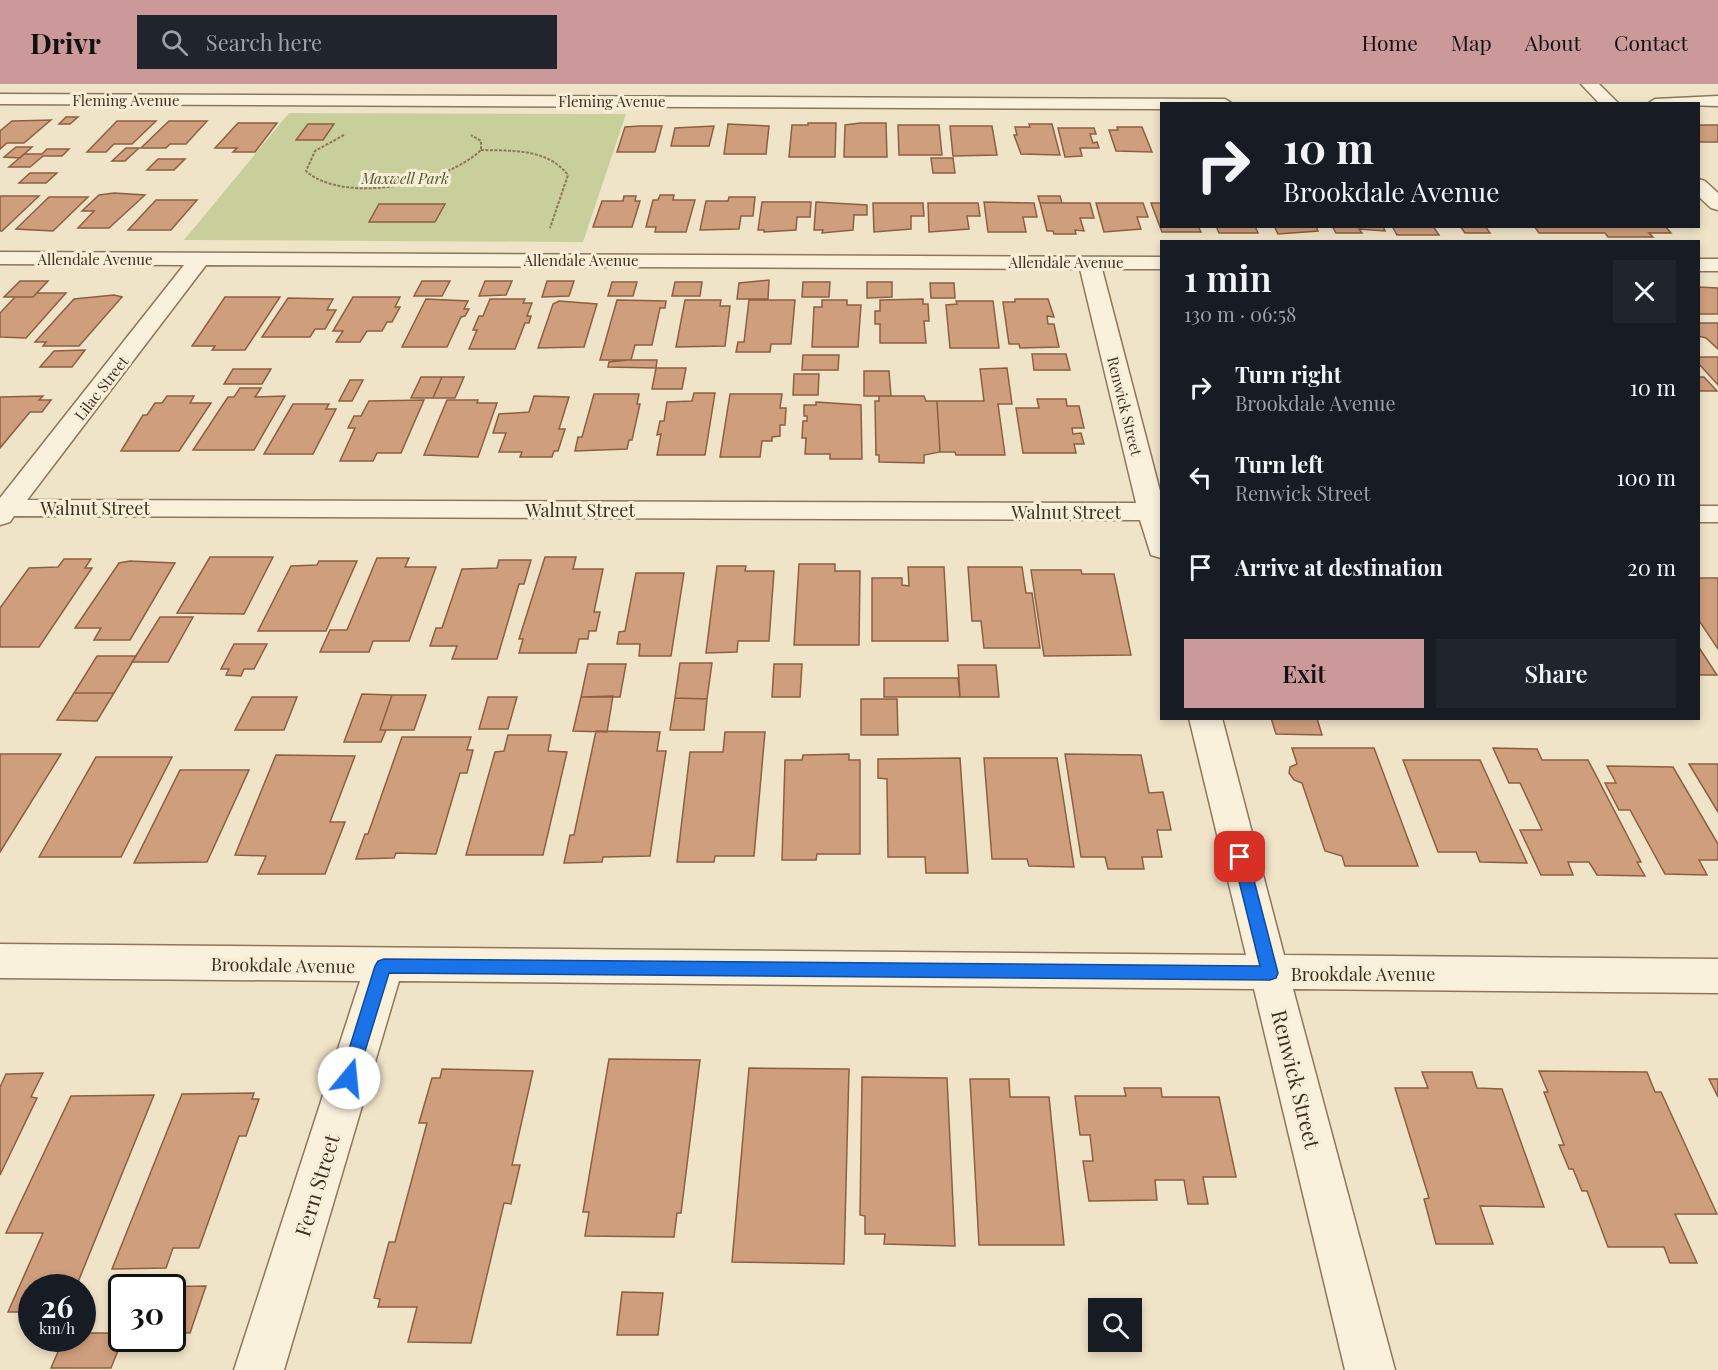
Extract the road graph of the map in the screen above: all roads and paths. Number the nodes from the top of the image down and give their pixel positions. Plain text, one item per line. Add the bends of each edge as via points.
1 (1589, 84) edge
2 (0, 99) edge
3 (302, 100) junction
4 (1718, 101) edge
5 (1609, 102) edge
6 (1697, 102) edge
7 (1160, 104) edge
8 (463, 132) dead end
9 (481, 150) junction
10 (1700, 187) edge
11 (1718, 204) edge
12 (0, 258) edge
13 (200, 259) junction
14 (547, 259) junction
15 (1089, 262) junction
16 (1160, 262) edge
17 (1700, 265) edge
18 (1718, 265) edge
19 (2, 510) edge
20 (1156, 512) edge
21 (1700, 514) edge
22 (1718, 514) edge
23 (1160, 542) edge
24 (1205, 720) edge
25 (0, 961) edge
26 (384, 966) junction
27 (1270, 973) junction
28 (1718, 976) edge
29 (259, 1370) edge
30 (1370, 1370) edge

1 - 5 street
2 - 3 street, Fleming Avenue
3 - 7 street, Fleming Avenue
3 - 9 path via 346,127 347,134 315,152 308,162 306,171 311,179 323,185 377,186 430,178 453,171
4 - 6 street
8 - 9 path via 481,141
9 - 14 path via 537,154 563,165 568,175 554,210
10 - 11 street
12 - 13 street, Allendale Avenue
13 - 14 street, Allendale Avenue
13 - 19 street, Lilac Street
14 - 15 street, Allendale Avenue
15 - 16 street, Allendale Avenue
15 - 20 street, Renwick Street
17 - 18 street
19 - 20 street, Walnut Street
20 - 23 street, Renwick Street
21 - 22 street
24 - 27 street, Renwick Street
25 - 26 street, Brookdale Avenue
26 - 27 street, Brookdale Avenue
26 - 29 street, Fern Street
27 - 28 street, Brookdale Avenue
27 - 30 street, Renwick Street

